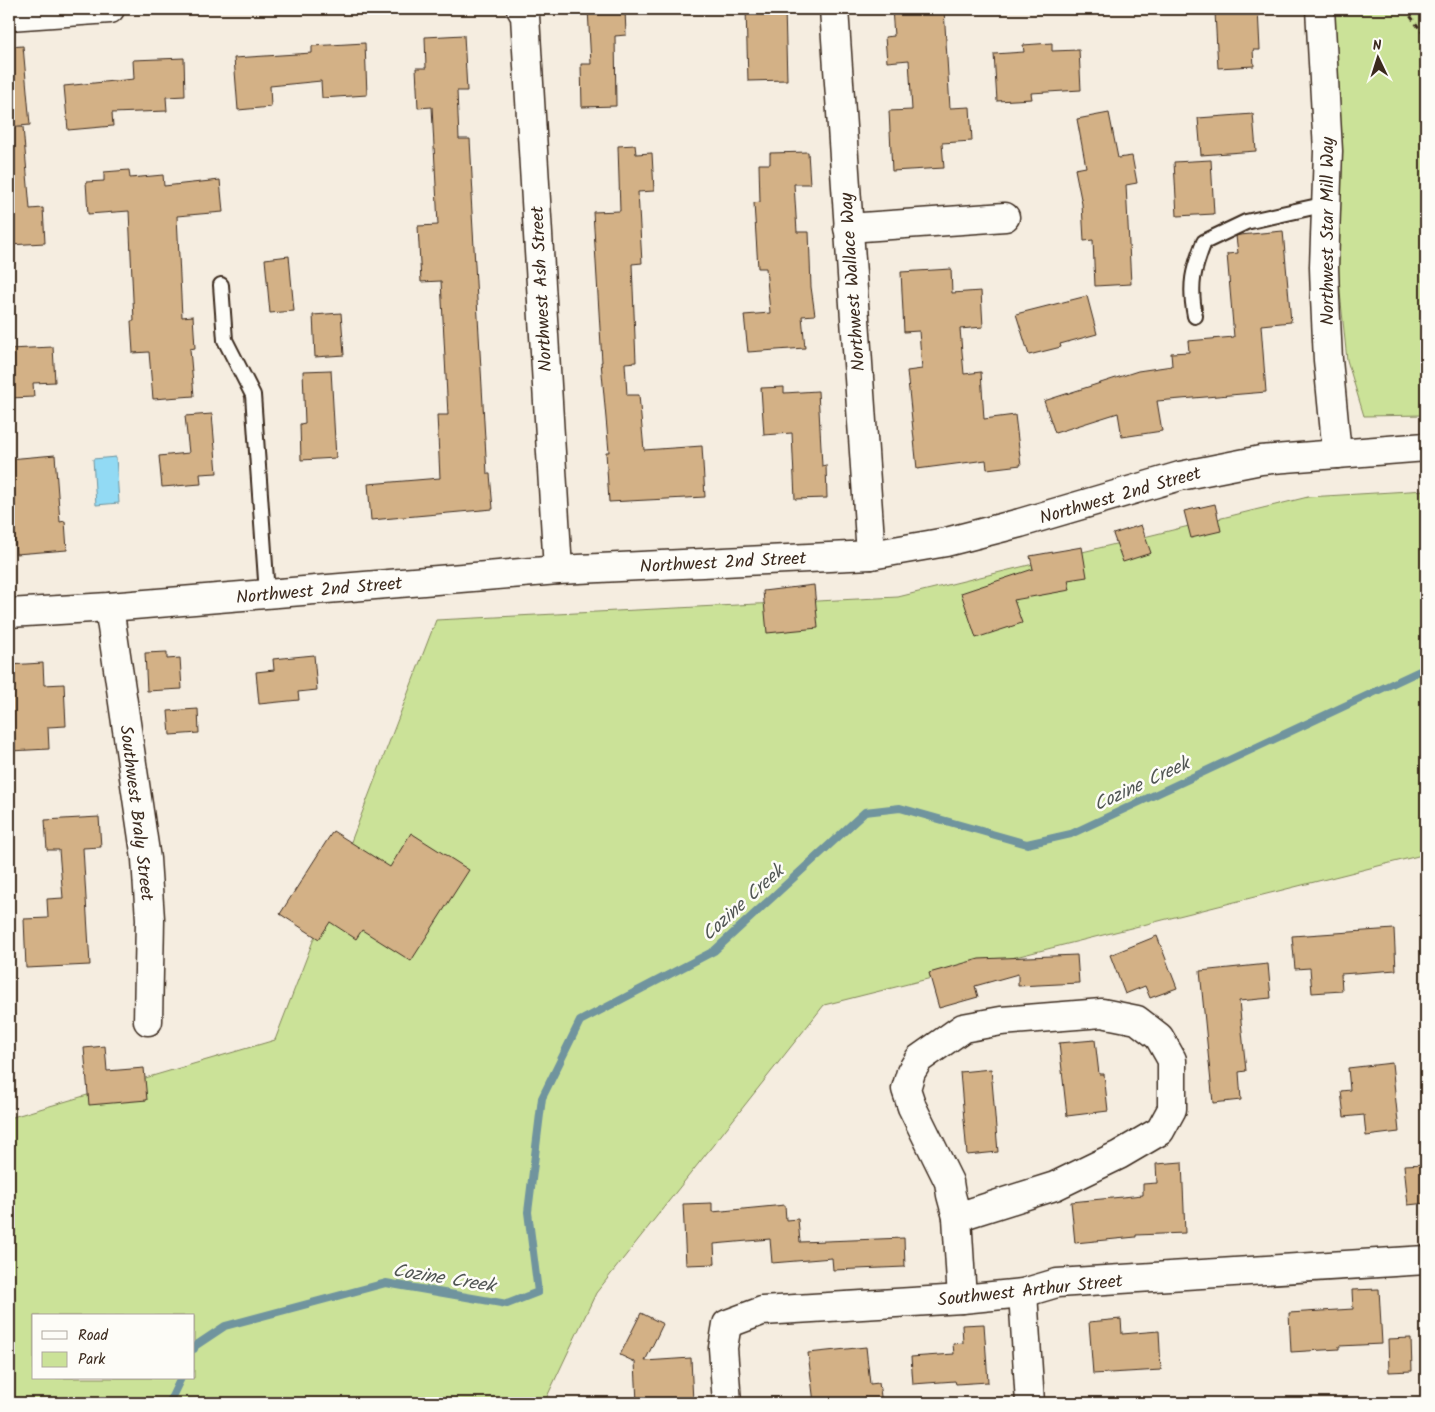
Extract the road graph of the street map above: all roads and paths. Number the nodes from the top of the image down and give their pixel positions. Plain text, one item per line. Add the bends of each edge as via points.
1 (110, 9) edge
2 (521, 9) edge
3 (834, 9) edge
4 (1320, 9) edge
5 (1405, 9) edge
6 (39, 11) edge
7 (9, 16) edge
8 (1426, 37) edge
9 (1327, 204) junction
10 (1005, 217) dead end
11 (848, 228) junction
12 (220, 285) dead end
13 (1195, 316) dead end
14 (1426, 447) edge
15 (1337, 454) junction
16 (871, 555) junction
17 (558, 570) junction
18 (266, 594) junction
19 (109, 607) junction
20 (9, 613) edge
21 (148, 1021) dead end
22 (958, 1217) junction
23 (1426, 1260) edge
24 (1022, 1293) junction
25 (962, 1299) junction
26 (727, 1403) edge
27 (1030, 1403) edge

1 - 6 street
2 - 17 street, Northwest Ash Street via 525,16
3 - 11 street, Northwest Wallace Way
4 - 9 street, Northwest Star Mill Way via 1327,114
5 - 8 path
6 - 7 street
9 - 13 lane via 1246,222 1204,242 1191,294
9 - 15 street, Northwest Star Mill Way via 1325,298
10 - 11 street
11 - 16 street, Northwest Wallace Way
12 - 18 lane via 225,340 253,395
14 - 15 street, Northwest 2nd Street
15 - 16 street, Northwest 2nd Street via 1261,460 1180,476 946,542
16 - 17 street, Northwest 2nd Street
17 - 18 street, Northwest 2nd Street
18 - 19 street, Northwest 2nd Street
19 - 20 street, Northwest 2nd Street
19 - 21 street, Southwest Braly Street via 146,859 150,919
22 - 22 street via 1055,1186 1160,1131 1172,1109 1172,1060 1159,1037 1137,1020 1102,1013 1001,1021 962,1028 919,1059 906,1088 949,1182
22 - 25 street
23 - 24 street, Southwest Arthur Street via 1057,1283
24 - 25 street, Southwest Arthur Street
24 - 27 street
25 - 26 street, Southwest Arthur Street via 762,1311 726,1324 723,1348

